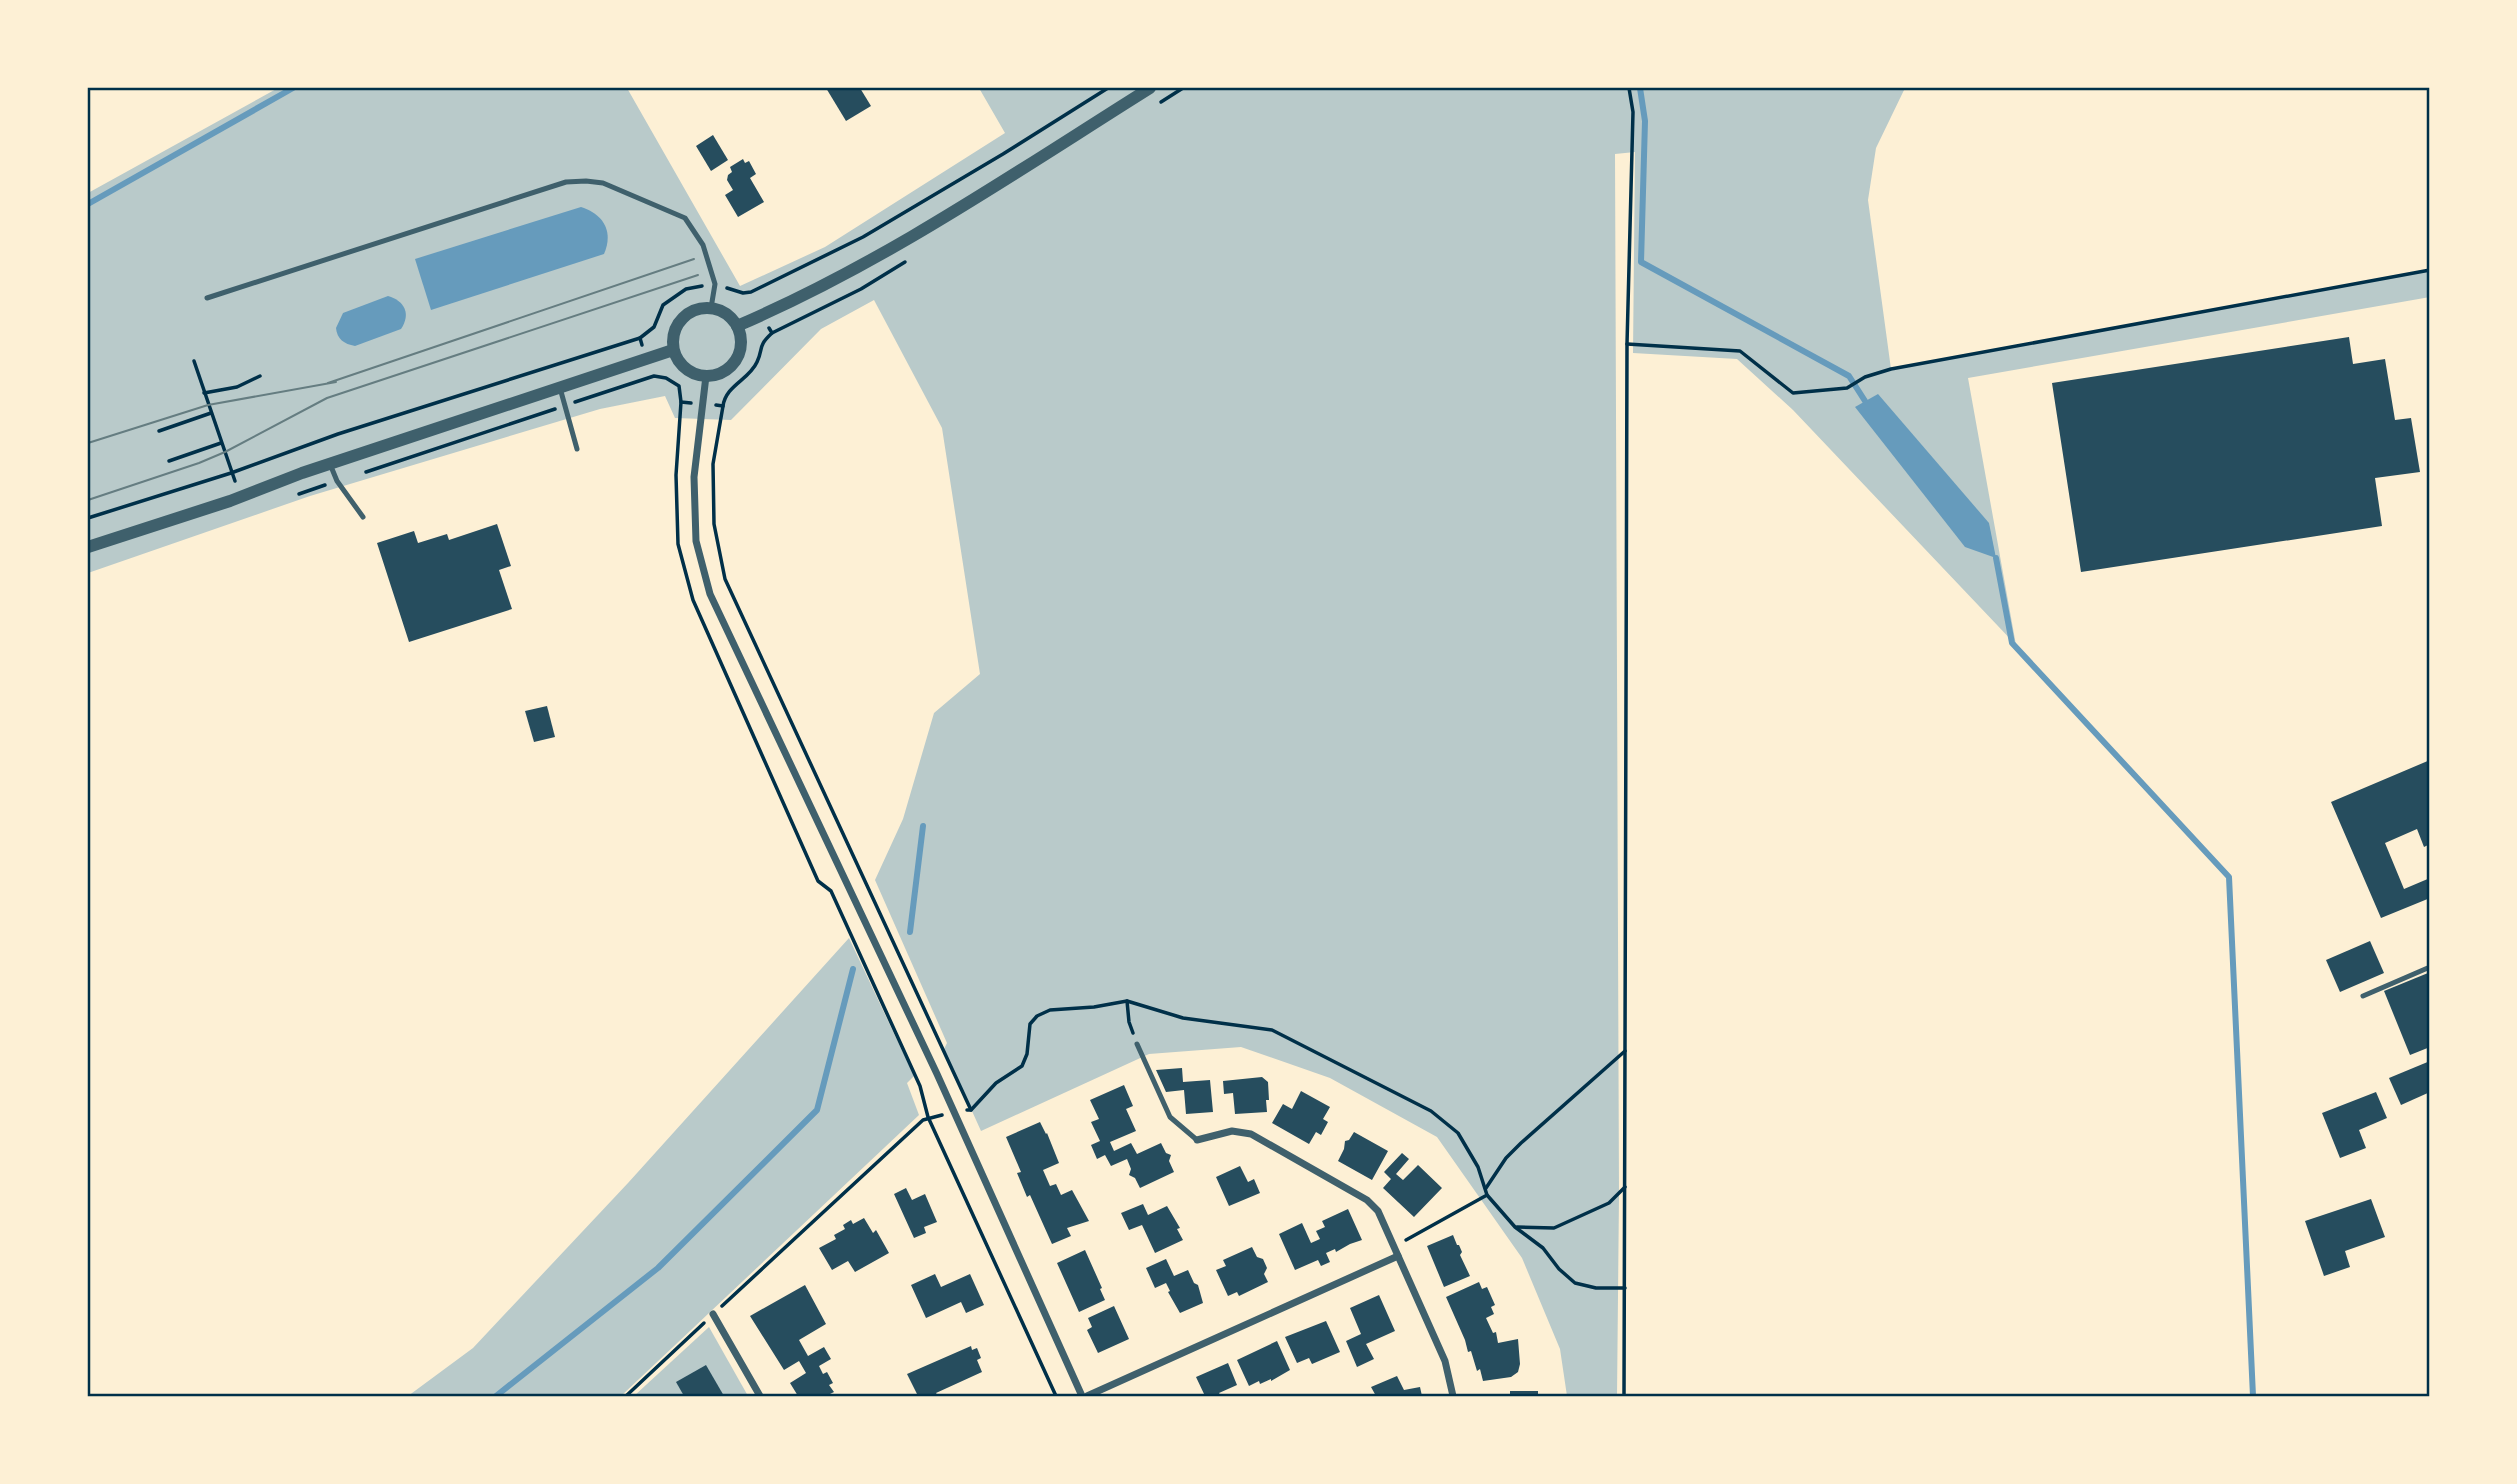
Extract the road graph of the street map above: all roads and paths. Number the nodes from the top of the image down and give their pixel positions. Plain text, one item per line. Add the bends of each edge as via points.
1 (1108, 88) edge
2 (1150, 88) edge
3 (1629, 88) edge
4 (2430, 270) edge
5 (715, 284) junction
6 (754, 290) junction
7 (207, 298) dead end
8 (711, 307) junction
9 (763, 314) junction
10 (737, 326) junction
11 (640, 338) junction
12 (1627, 344) junction
13 (673, 350) junction
14 (647, 357) junction
15 (194, 361) dead end
16 (260, 376) dead end
17 (654, 376) junction
18 (706, 376) junction
19 (559, 387) junction
20 (204, 393) junction
21 (704, 404) junction
22 (565, 406) junction
23 (723, 406) junction
24 (211, 413) junction
25 (159, 431) dead end
26 (221, 443) junction
27 (577, 449) dead end
28 (169, 461) dead end
29 (330, 464) junction
30 (231, 473) junction
31 (337, 481) junction
32 (242, 496) junction
33 (363, 517) dead end
34 (88, 518) edge
35 (88, 547) edge
36 (2430, 967) edge
37 (2363, 996) dead end
38 (1127, 1001) junction
39 (1137, 1044) joint
40 (1625, 1051) junction
41 (971, 1110) junction
42 (954, 1113) junction
43 (928, 1117) junction
44 (1197, 1140) joint
45 (1625, 1187) junction
46 (1486, 1188) junction
47 (1487, 1195) junction
48 (1515, 1227) junction
49 (1394, 1247) junction
50 (1398, 1256) junction
51 (1625, 1288) junction
52 (713, 1314) junction
53 (625, 1396) edge
54 (760, 1396) edge
55 (1055, 1396) edge
56 (1084, 1396) edge
57 (1453, 1396) edge
58 (1624, 1396) edge

1 - 6 path via 863,237
2 - 9 street via 963,206 844,275
3 - 12 path via 1633,112
4 - 12 path via 1904,366 1865,377 1847,388 1793,393 1740,351
5 - 6 path via 743,293
5 - 7 lane via 703,245 685,218 603,183 586,181 566,182
5 - 8 lane
5 - 11 path via 687,289 663,305 654,327
6 - 9 path
8 - 10 street via 722,310
8 - 13 street via 689,312 681,319 675,328
9 - 10 street
9 - 23 path via 772,333 760,344 757,363 725,395
10 - 18 street via 741,339 733,365 721,374
11 - 14 path
11 - 30 path via 292,449
12 - 40 path
13 - 14 street
13 - 18 street via 682,366
14 - 17 path
14 - 19 street
15 - 20 path
16 - 20 path via 237,387
17 - 21 path via 679,386 681,402
17 - 22 path
18 - 21 street
19 - 22 lane
19 - 29 street
20 - 24 path
21 - 23 path
21 - 42 street via 694,477 696,541 710,594
22 - 27 lane
22 - 31 path
23 - 41 path via 713,464 714,524 725,579
24 - 25 path
24 - 26 path
26 - 28 path
26 - 30 path
29 - 31 lane
29 - 32 street
30 - 32 path
30 - 34 path
31 - 33 lane
32 - 35 street
36 - 37 lane
38 - 39 path
38 - 41 path via 1050,1010 1037,1016 1030,1024 1022,1066 996,1083
38 - 46 path via 1183,1018 1272,1030 1431,1111 1458,1133
39 - 44 lane via 1170,1117
40 - 45 path
40 - 46 path via 1506,1158
41 - 42 path
42 - 43 path
42 - 56 street
43 - 52 path
43 - 55 path
44 - 49 street via 1232,1131 1251,1134 1367,1200 1378,1211
45 - 48 path via 1609,1203 1554,1228
45 - 51 path
46 - 47 path
47 - 48 path
47 - 49 path
48 - 51 path via 1543,1248 1575,1283
49 - 50 street
50 - 56 street
50 - 57 street via 1446,1361
51 - 58 path
52 - 53 path
52 - 54 street

